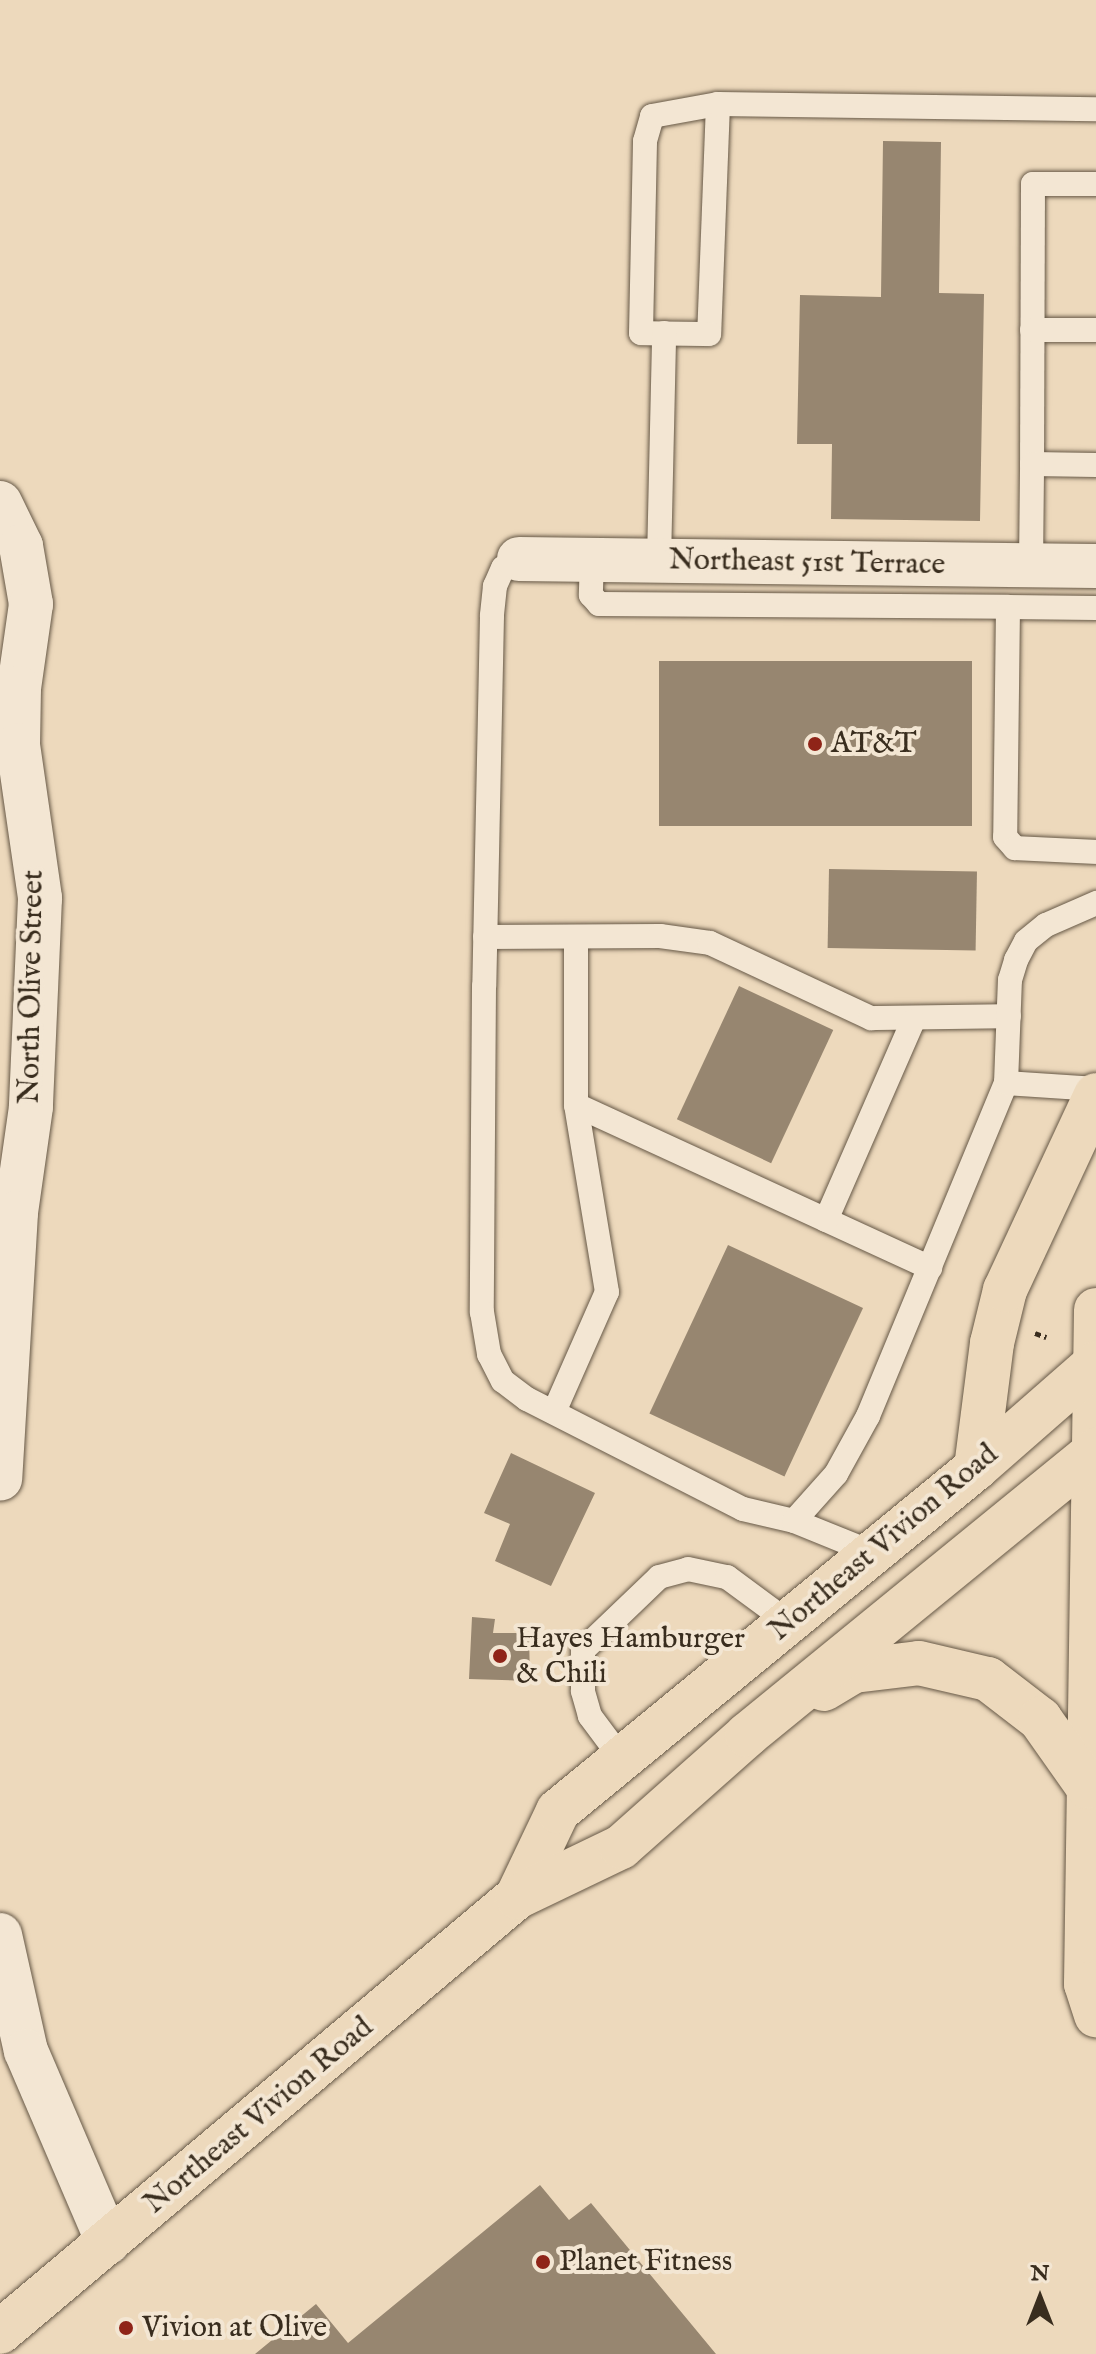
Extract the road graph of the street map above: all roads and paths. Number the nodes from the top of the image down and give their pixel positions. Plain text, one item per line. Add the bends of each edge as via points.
1 (718, 104) junction
2 (1096, 109) edge
3 (1096, 184) edge
4 (1032, 330) junction
5 (1096, 330) edge
6 (664, 333) junction
7 (1032, 464) junction
8 (1096, 465) edge
9 (0, 503) edge
10 (519, 559) joint
11 (592, 560) junction
12 (659, 561) junction
13 (1031, 566) junction
14 (1096, 566) edge
15 (1008, 607) junction
16 (1096, 608) edge
17 (1096, 852) edge
18 (1096, 903) edge
19 (485, 937) junction
20 (576, 937) junction
21 (1009, 1016) junction
22 (913, 1021) junction
23 (1006, 1083) junction
24 (1096, 1092) edge
25 (576, 1105) junction
26 (826, 1220) junction
27 (930, 1268) junction
28 (1096, 1310) edge
29 (1096, 1363) edge
30 (554, 1412) junction
31 (1094, 1452) edge
32 (976, 1468) junction
33 (0, 1479) edge
34 (794, 1521) junction
35 (873, 1553) junction
36 (788, 1622) junction
37 (747, 1735) junction
38 (622, 1759) junction
39 (1088, 1787) junction
40 (517, 1897) junction
41 (0, 1935) edge
42 (1096, 2015) edge
43 (108, 2242) junction
44 (0, 2332) edge

1 - 2 lane
1 - 6 lane via 709,334
1 - 6 lane via 668,110 647,123 641,333
3 - 4 lane via 1033,184
4 - 5 lane
4 - 7 lane
6 - 12 lane
7 - 8 lane
7 - 13 lane
9 - 33 street, North Olive Street via 21,546 31,604 19,688 18,745 40,898 31,1107 16,1213
10 - 11 street, Northeast 51st Terrace
10 - 19 lane via 503,568 492,616
11 - 12 street, Northeast 51st Terrace
11 - 15 lane via 591,595 599,604
12 - 13 street, Northeast 51st Terrace
13 - 14 street, Northeast 51st Terrace
15 - 16 lane
15 - 17 lane via 1005,837 1015,848
18 - 21 lane via 1046,925 1026,941 1010,980
19 - 20 lane
19 - 30 lane via 482,1312 489,1354 503,1381
20 - 22 lane via 660,936 710,943 871,1018
20 - 25 lane
21 - 22 lane
21 - 23 lane
22 - 26 lane
23 - 24 lane
23 - 27 lane
24 - 32 main road via 1005,1290 992,1343
25 - 26 lane
25 - 30 lane via 607,1292
26 - 27 lane
27 - 34 lane via 868,1416 836,1474
28 - 29 main road
29 - 31 main road
29 - 32 main road, Northeast Vivion Road
30 - 34 lane via 743,1509
31 - 37 main road, Northeast Vivion Road
31 - 39 main road
32 - 35 main road, Northeast Vivion Road
34 - 35 lane
35 - 36 main road, Northeast Vivion Road
36 - 38 main road, Northeast Vivion Road
36 - 38 lane via 727,1577 688,1569 659,1577 583,1650 583,1691 590,1716
37 - 39 main road via 854,1671 919,1663 988,1679 1040,1719
37 - 40 main road, Northeast Vivion Road via 621,1847
38 - 40 main road, Northeast Vivion Road via 558,1811
39 - 42 main road via 1086,1984
40 - 43 main road, Northeast Vivion Road
41 - 43 street via 26,2051
43 - 44 main road, Northeast Vivion Road

